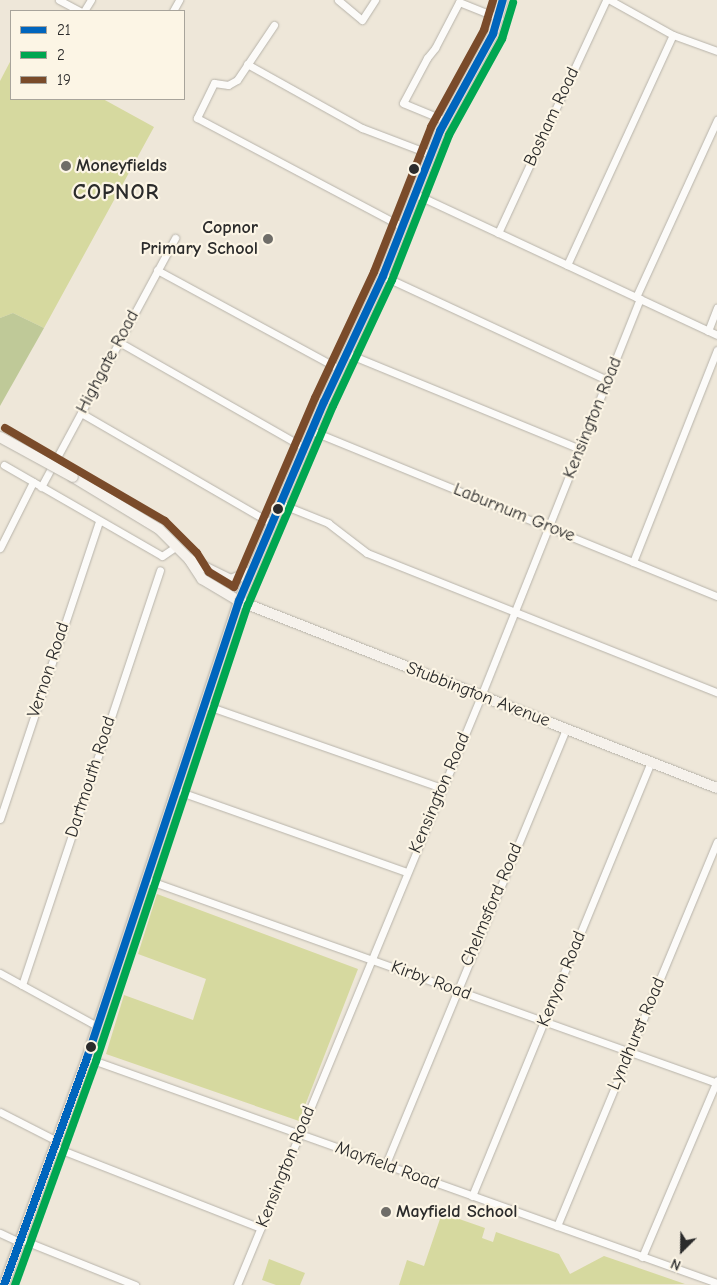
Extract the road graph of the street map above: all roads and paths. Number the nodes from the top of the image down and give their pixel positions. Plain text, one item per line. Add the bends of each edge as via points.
1 (59, 0) edge
2 (338, 0) edge
3 (375, 0) edge
4 (503, 0) edge
5 (606, 0) edge
6 (610, 0) edge
7 (78, 10) edge
8 (499, 18) junction
9 (274, 25) dead end
10 (673, 35) junction
11 (717, 51) edge
12 (248, 64) junction
13 (444, 120) junction
14 (717, 120) edge
15 (430, 154) junction
16 (415, 194) junction
17 (403, 227) junction
18 (498, 233) junction
19 (175, 238) dead end
20 (567, 265) junction
21 (158, 270) junction
22 (383, 276) junction
23 (638, 298) junction
24 (717, 308) edge
25 (708, 331) junction
26 (717, 335) edge
27 (119, 342) junction
28 (717, 350) edge
29 (346, 353) junction
30 (339, 369) junction
31 (607, 380) junction
32 (81, 414) junction
33 (312, 431) junction
34 (0, 437) edge
35 (305, 448) junction
36 (580, 449) junction
37 (4, 465) dead end
38 (33, 482) junction
39 (42, 487) junction
40 (281, 504) junction
41 (99, 521) junction
42 (271, 523) junction
43 (549, 528) junction
44 (177, 546) junction
45 (0, 548) edge
46 (189, 559) junction
47 (633, 562) junction
48 (160, 570) dead end
49 (250, 572) junction
50 (717, 596) edge
51 (239, 601) junction
52 (516, 612) junction
53 (717, 692) edge
54 (481, 696) junction
55 (205, 705) junction
56 (566, 729) junction
57 (651, 762) junction
58 (442, 788) junction
59 (717, 788) edge
60 (175, 790) junction
61 (0, 819) edge
62 (717, 842) edge
63 (407, 872) junction
64 (145, 879) junction
65 (370, 960) junction
66 (0, 973) edge
67 (22, 985) junction
68 (456, 990) junction
69 (544, 1022) junction
70 (97, 1026) junction
71 (630, 1052) junction
72 (87, 1058) junction
73 (717, 1081) edge
74 (0, 1112) edge
75 (300, 1134) junction
76 (55, 1144) junction
77 (385, 1166) junction
78 (472, 1196) junction
79 (557, 1226) junction
80 (261, 1228) junction
81 (0, 1233) edge
82 (20, 1240) junction
83 (642, 1257) junction
84 (717, 1283) edge
85 (4, 1285) edge
86 (135, 1285) edge
87 (237, 1285) edge

1 - 7 street
2 - 3 street via 362,20
4 - 8 main road
5 - 18 street, Bosham Road
6 - 10 street
8 - 13 main road via 486,48
8 - 13 street via 459,2 403,103
9 - 12 street
10 - 11 street
10 - 20 street
12 - 15 street via 362,128
12 - 17 street via 232,84 214,83 197,114 199,120
13 - 15 main road
14 - 23 street, Kensington Road
15 - 16 main road
16 - 17 main road
16 - 18 street
17 - 22 main road
18 - 20 street
19 - 21 street, Highgate Road
20 - 23 street
21 - 27 street, Highgate Road
21 - 30 street
22 - 29 main road
22 - 31 street
23 - 25 street
23 - 31 street, Kensington Road
24 - 25 street
25 - 26 street
27 - 32 street, Highgate Road
27 - 35 street
28 - 47 street
29 - 30 main road
29 - 36 street
30 - 33 main road
31 - 36 street, Kensington Road
32 - 39 street, Highgate Road
32 - 42 street
33 - 35 main road
33 - 43 street, Laburnum Grove
34 - 44 street, bridge via 151,524
35 - 40 main road
36 - 43 street, Kensington Road
37 - 38 street
38 - 39 street
38 - 45 street
39 - 41 street
40 - 42 main road
40 - 52 street via 328,523 367,553
41 - 44 street via 162,556
41 - 61 street, Vernon Road
42 - 49 main road
43 - 47 street, Laburnum Grove
43 - 52 street, Kensington Road
44 - 46 street
46 - 49 street via 231,580
46 - 51 street, Stubbington Avenue via 202,579
47 - 50 street, Laburnum Grove
48 - 67 street, Dartmouth Road
49 - 51 main road
51 - 54 street, Stubbington Avenue
51 - 55 main road
52 - 53 street
52 - 54 street, Kensington Road
54 - 56 street, Stubbington Avenue
54 - 58 street, Kensington Road
55 - 58 street
55 - 60 main road
56 - 57 street, Stubbington Avenue
56 - 68 street, Chelmsford Road
57 - 59 street, Stubbington Avenue
57 - 69 street, Kenyon Road
58 - 63 street, Kensington Road
60 - 63 street
60 - 64 main road
62 - 71 street, Lyndhurst Road
63 - 65 street, Kensington Road
64 - 65 street, Kirby Road
64 - 70 main road
65 - 68 street, Kirby Road
65 - 75 street, Kensington Road
66 - 67 street
67 - 70 street
68 - 69 street, Kirby Road
68 - 77 street, Chelmsford Road
69 - 71 street, Kirby Road
69 - 78 street, Kenyon Road
70 - 72 main road
71 - 73 street, Kirby Road
71 - 79 street, Lyndhurst Road
72 - 75 street, Mayfield Road
72 - 76 main road
73 - 83 street
74 - 76 street
75 - 77 street, Mayfield Road
75 - 80 street, Kensington Road
76 - 80 street
76 - 82 main road
77 - 78 street, Mayfield Road
78 - 79 street, Mayfield Road
79 - 83 street, Mayfield Road
80 - 87 street, Kensington Road
81 - 82 street
82 - 85 main road
82 - 86 street
83 - 84 street, Mayfield Road

